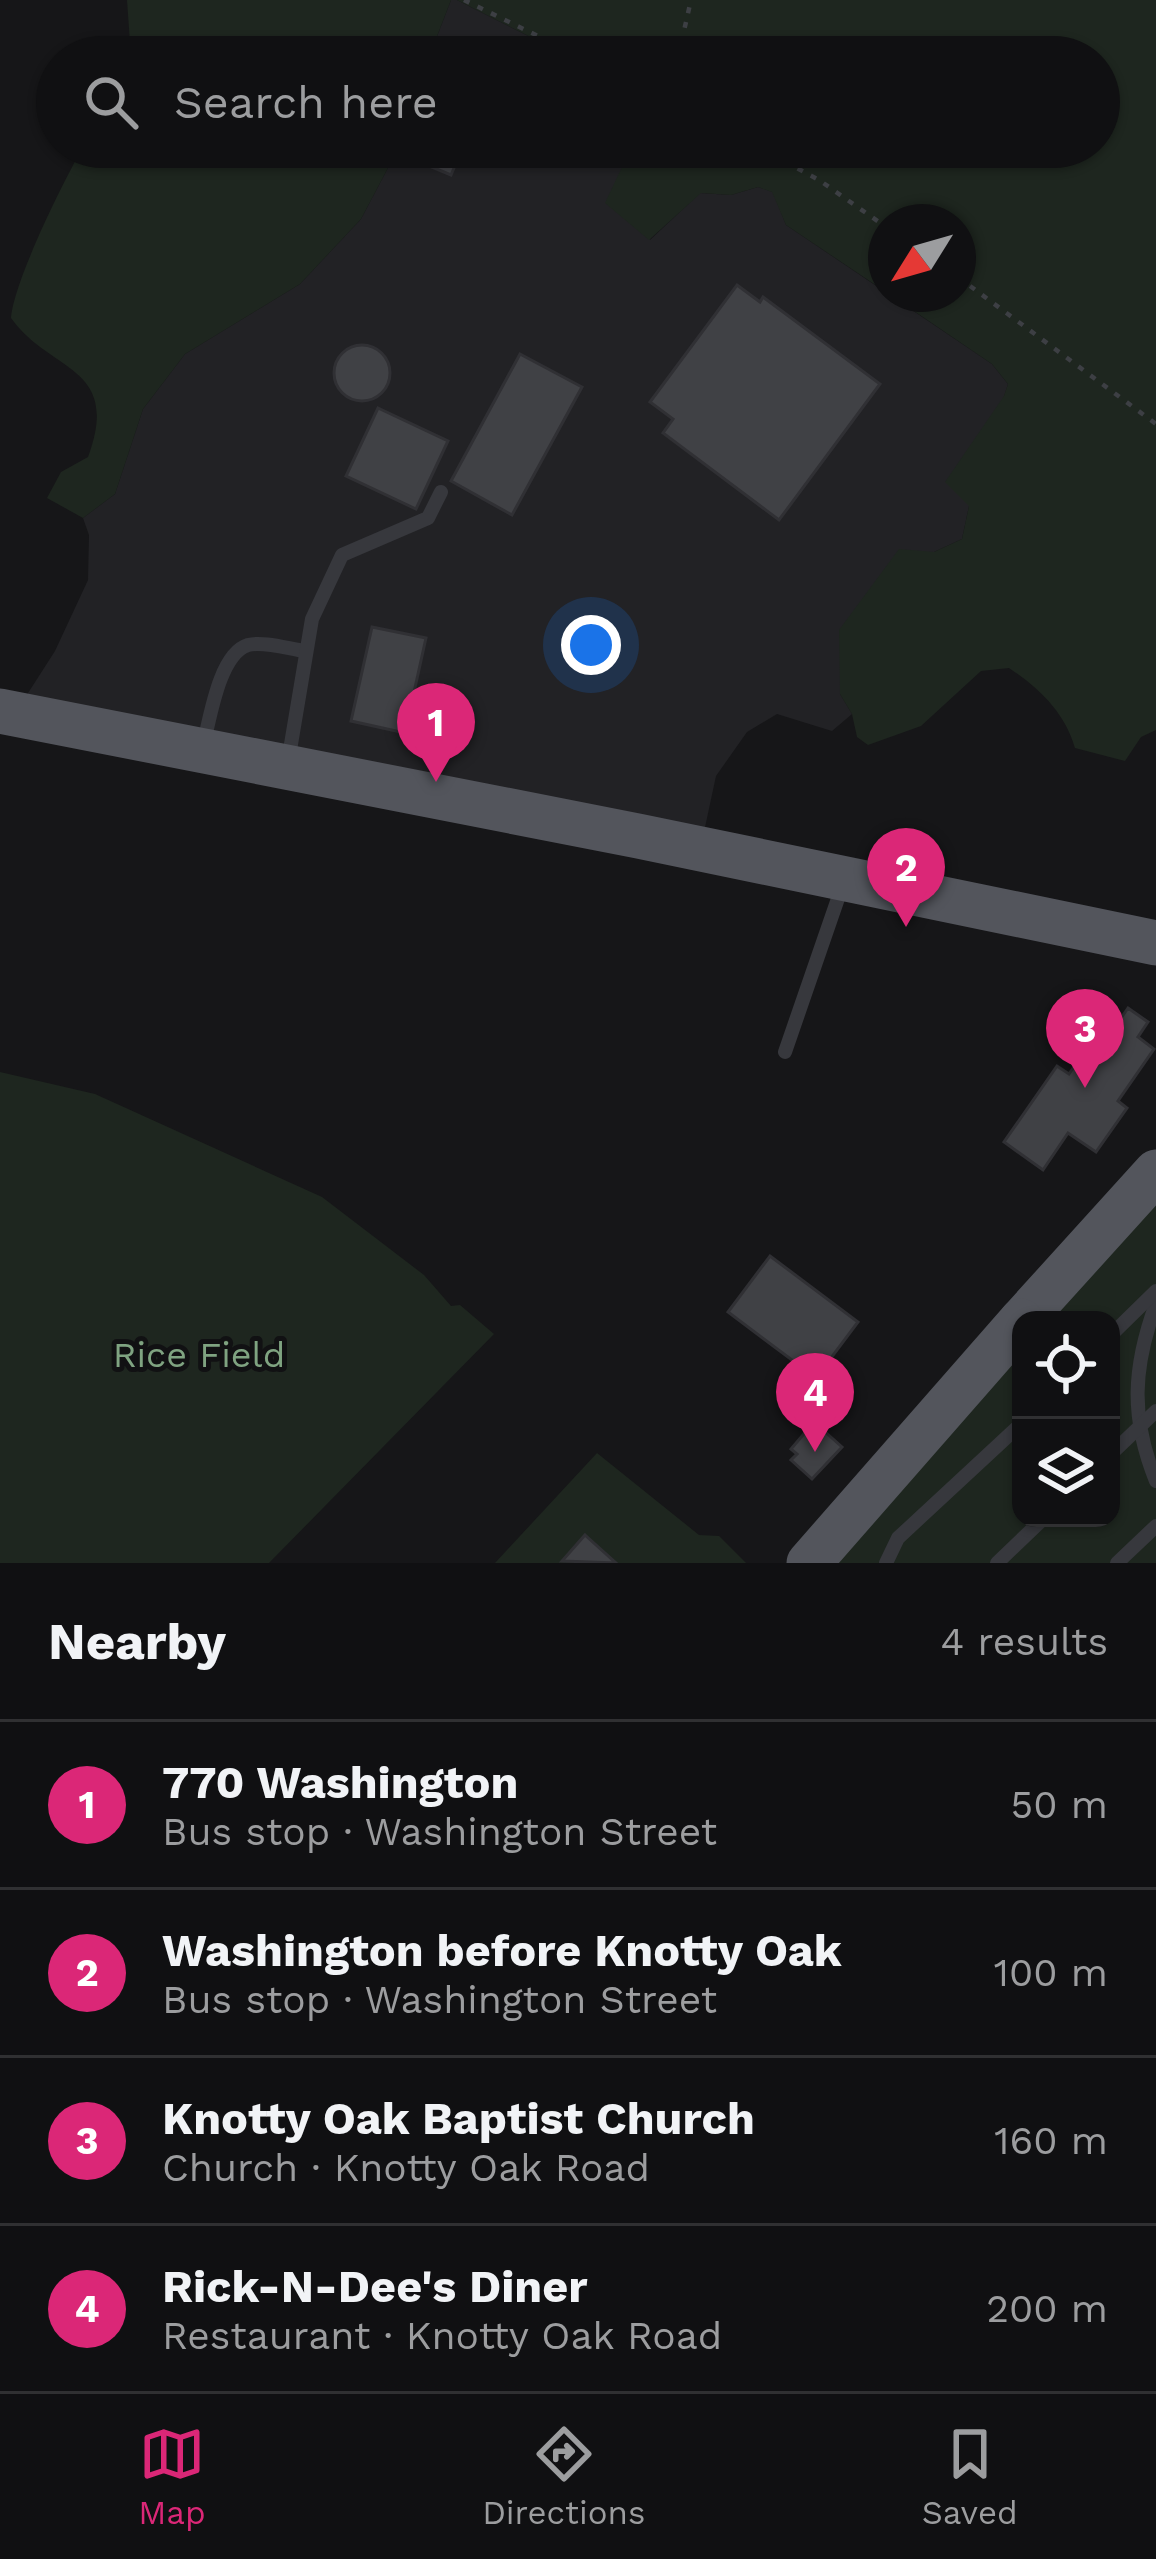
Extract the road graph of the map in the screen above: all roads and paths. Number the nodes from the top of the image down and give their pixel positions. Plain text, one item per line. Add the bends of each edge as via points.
1 (464, 0) edge
2 (691, 0) edge
3 (538, 36) edge
4 (683, 36) edge
5 (797, 168) edge
6 (868, 214) edge
7 (976, 291) edge
8 (1156, 424) edge
9 (441, 493) dead end
10 (305, 651) junction
11 (0, 711) edge
12 (201, 751) junction
13 (287, 767) junction
14 (844, 879) junction
15 (1156, 944) edge
16 (785, 1052) dead end
17 (1156, 1172) edge
18 (1156, 1291) edge
19 (1156, 1304) edge
20 (1031, 1311) edge
21 (1120, 1326) edge
22 (1012, 1332) edge
23 (1156, 1411) edge
24 (1139, 1428) junction
25 (1012, 1432) edge
26 (1120, 1446) edge
27 (1156, 1480) edge
28 (1156, 1526) edge
29 (1035, 1527) edge
30 (808, 1563) edge
31 (886, 1563) edge
32 (997, 1563) edge
33 (1117, 1563) edge

1 - 3 path
2 - 4 path
5 - 6 path
7 - 8 path
9 - 10 lane via 428,518 343,555
10 - 12 lane via 252,644 235,652
10 - 13 lane
11 - 12 main road
12 - 13 main road
13 - 14 main road
14 - 15 main road
14 - 16 lane
17 - 20 main road
18 - 21 lane
19 - 24 lane via 1140,1348
22 - 30 main road
23 - 24 lane
24 - 26 lane
24 - 27 lane
25 - 31 lane via 898,1538
28 - 33 lane
29 - 32 lane

